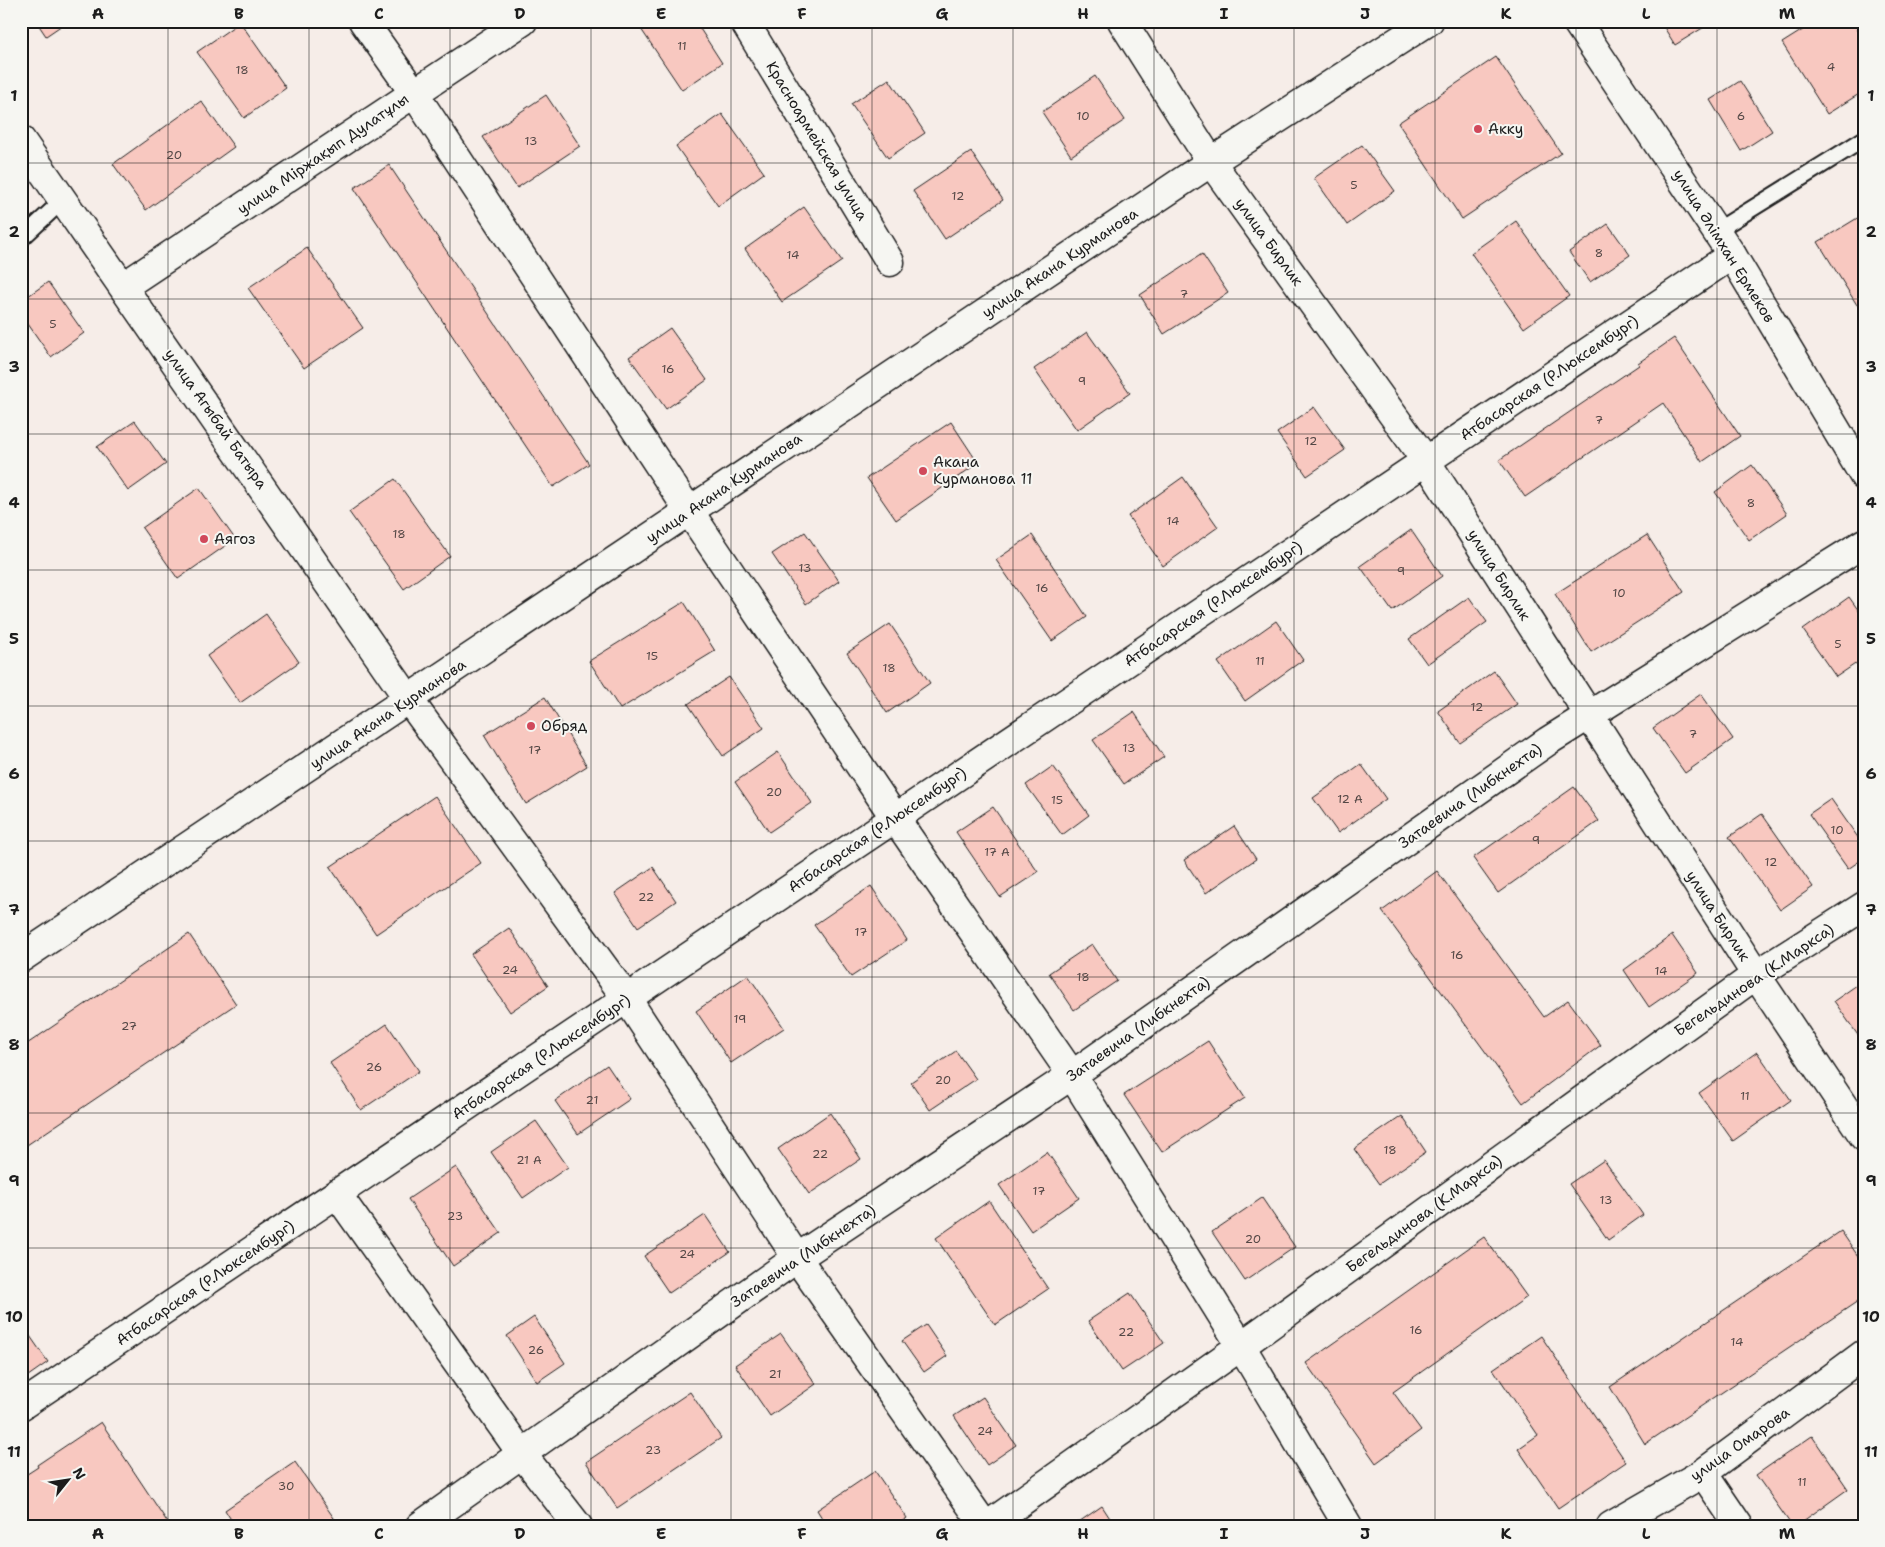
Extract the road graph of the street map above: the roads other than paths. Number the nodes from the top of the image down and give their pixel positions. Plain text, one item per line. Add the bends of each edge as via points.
1 (363, 21) edge
2 (522, 21) edge
3 (744, 21) edge
4 (1122, 21) edge
5 (1429, 21) edge
6 (1576, 21) edge
7 (414, 93) junction
8 (1864, 139) edge
9 (21, 140) edge
10 (1211, 162) junction
11 (63, 200) junction
12 (1716, 231) junction
13 (21, 239) edge
14 (1732, 255) junction
15 (890, 262) dead end
16 (124, 286) junction
17 (1426, 460) junction
18 (1864, 476) edge
19 (689, 511) junction
20 (1864, 542) edge
21 (409, 700) junction
22 (1588, 715) junction
23 (895, 818) junction
24 (1864, 906) edge
25 (21, 958) edge
26 (1756, 975) junction
27 (627, 998) junction
28 (1072, 1075) junction
29 (1864, 1137) edge
30 (337, 1194) junction
31 (797, 1258) junction
32 (1241, 1346) junction
33 (1864, 1354) edge
34 (21, 1406) edge
35 (522, 1454) junction
36 (1703, 1473) junction
37 (420, 1526) edge
38 (578, 1526) edge
39 (986, 1526) edge
40 (1348, 1526) edge
41 (1610, 1526) edge
42 (1739, 1526) edge

1 - 7 street
2 - 7 street, улица Міржақып Дулатұлы
3 - 15 street, Красноармейская улица
4 - 10 street, улица Бирлик
5 - 10 street, улица Акана Курманова
6 - 12 street, улица Әлімхан Ермеков
7 - 16 street, улица Міржақып Дулатұлы
7 - 19 street
8 - 12 lane
9 - 11 street, улица Агыбай Батыра
10 - 17 street, улица Бирлик
10 - 19 street, улица Акана Курманова
11 - 13 lane
11 - 16 street, улица Агыбай Батыра
12 - 14 street, улица Әлімхан Ермеков
14 - 17 street, Атбасарская (Р.Люксембург)
14 - 18 street, улица Әлімхан Ермеков
16 - 21 street, улица Агыбай Батыра
17 - 22 street, улица Бирлик
17 - 23 street, Атбасарская (Р.Люксембург)
19 - 21 street, улица Акана Курманова
19 - 23 street
20 - 22 street, Затаевича (Либкнехта)
21 - 25 street, улица Акана Курманова
21 - 27 street, улица Агыбай Батыра
22 - 26 street, улица Бирлик
22 - 28 street, Затаевича (Либкнехта)
23 - 27 street, Атбасарская (Р.Люксембург)
23 - 28 street
24 - 26 street, Бегельдинова (К.Маркса)
26 - 29 street, улица Бирлик
26 - 32 street, Бегельдинова (К.Маркса)
27 - 30 street, Атбасарская (Р.Люксембург)
27 - 31 street, улица Агыбай Батыра
28 - 31 street, Затаевича (Либкнехта)
28 - 32 street
30 - 34 street, Атбасарская (Р.Люксембург)
30 - 35 street
31 - 35 street, Затаевича (Либкнехта)
31 - 39 street, улица Агыбай Батыра
32 - 39 street, Бегельдинова (К.Маркса)
32 - 40 street
33 - 36 street, улица Омарова
35 - 37 street, Затаевича (Либкнехта)
35 - 38 street
36 - 41 street, улица Омарова
36 - 42 street

